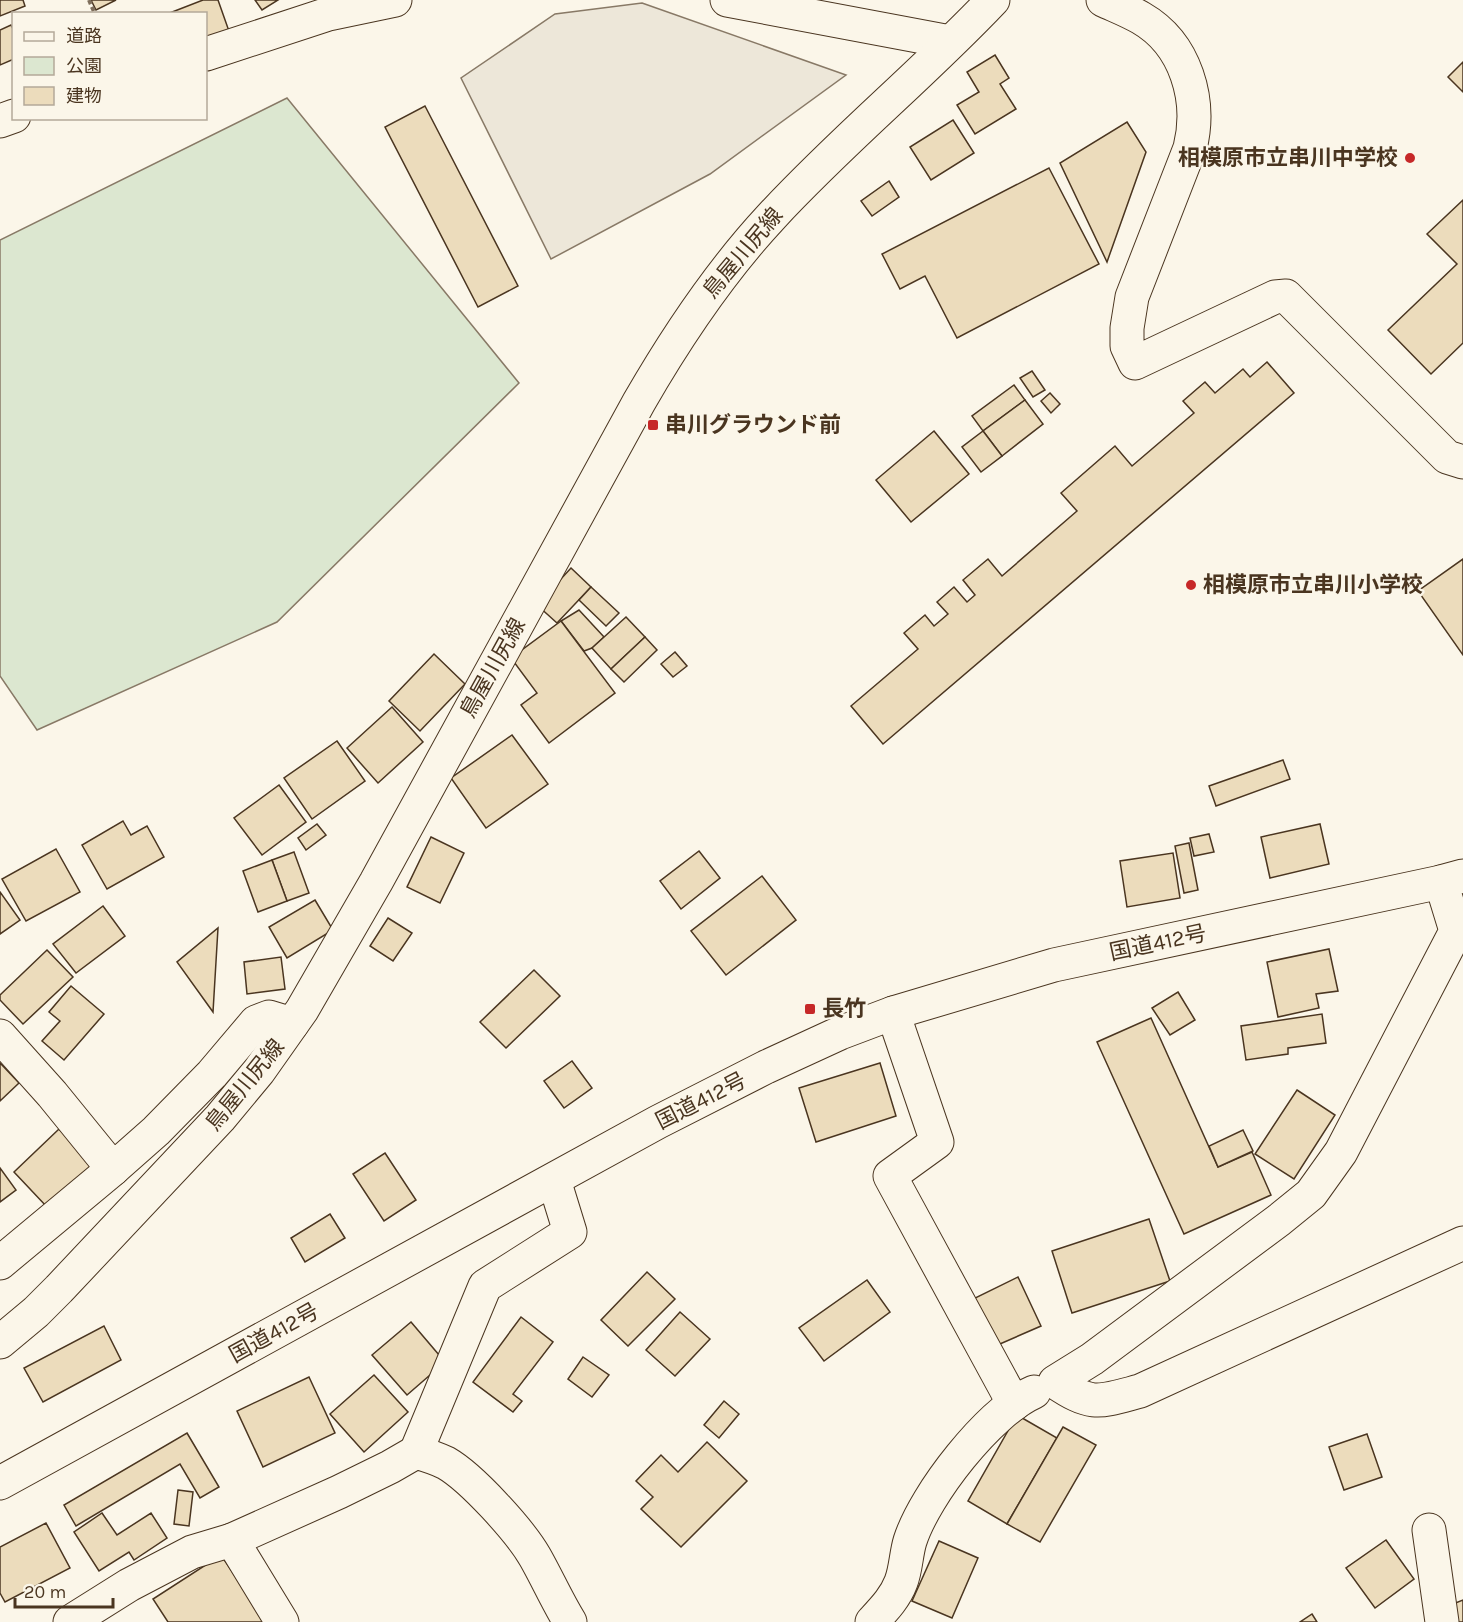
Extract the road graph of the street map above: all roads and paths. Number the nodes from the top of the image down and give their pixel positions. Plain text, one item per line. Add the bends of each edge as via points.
1 (394, 0) edge
2 (727, 0) edge
3 (993, 0) edge
4 (1103, 0) edge
5 (950, 42) junction
6 (207, 54) edge
7 (1463, 462) edge
8 (1452, 879) edge
9 (893, 1013) junction
10 (292, 1024) junction
11 (0, 1036) edge
12 (113, 1169) junction
13 (554, 1180) junction
14 (1463, 1243) edge
15 (0, 1263) edge
16 (0, 1342) edge
17 (1055, 1382) junction
18 (1014, 1404) junction
19 (416, 1452) junction
20 (0, 1483) edge
21 (1429, 1530) dead end
22 (232, 1540) junction
23 (1436, 1619) edge
24 (70, 1622) edge
25 (282, 1622) edge
26 (570, 1622) edge
27 (872, 1622) edge

1 - 6 main road via 328,14
2 - 5 main road
3 - 5 main road, 鳥屋川尻線
4 - 7 main road via 1142,18 1172,45 1183,63 1195,117 1190,148 1132,297 1127,346 1135,363 1275,297 1286,296 1447,457
5 - 10 main road, 鳥屋川尻線 via 772,216 680,333 352,924
8 - 9 main road, 国道412号 via 1054,965
8 - 17 main road via 1456,931 1341,1152 1311,1194 1092,1359
9 - 13 main road, 国道412号 via 766,1067
9 - 18 main road via 937,1142 890,1176
10 - 12 main road via 269,1017 256,1022 212,1074
10 - 16 main road, 鳥屋川尻線 via 248,1086 174,1168 51,1297
11 - 12 main road
12 - 15 main road
13 - 19 main road via 570,1232 485,1286
13 - 20 main road, 国道412号
14 - 17 main road via 1140,1390 1090,1401
17 - 18 main road
18 - 27 main road via 958,1460 929,1502 911,1540 894,1597
19 - 22 main road
19 - 26 main road via 448,1465 498,1510 534,1555
21 - 23 main road
22 - 24 main road via 192,1552
22 - 25 main road

